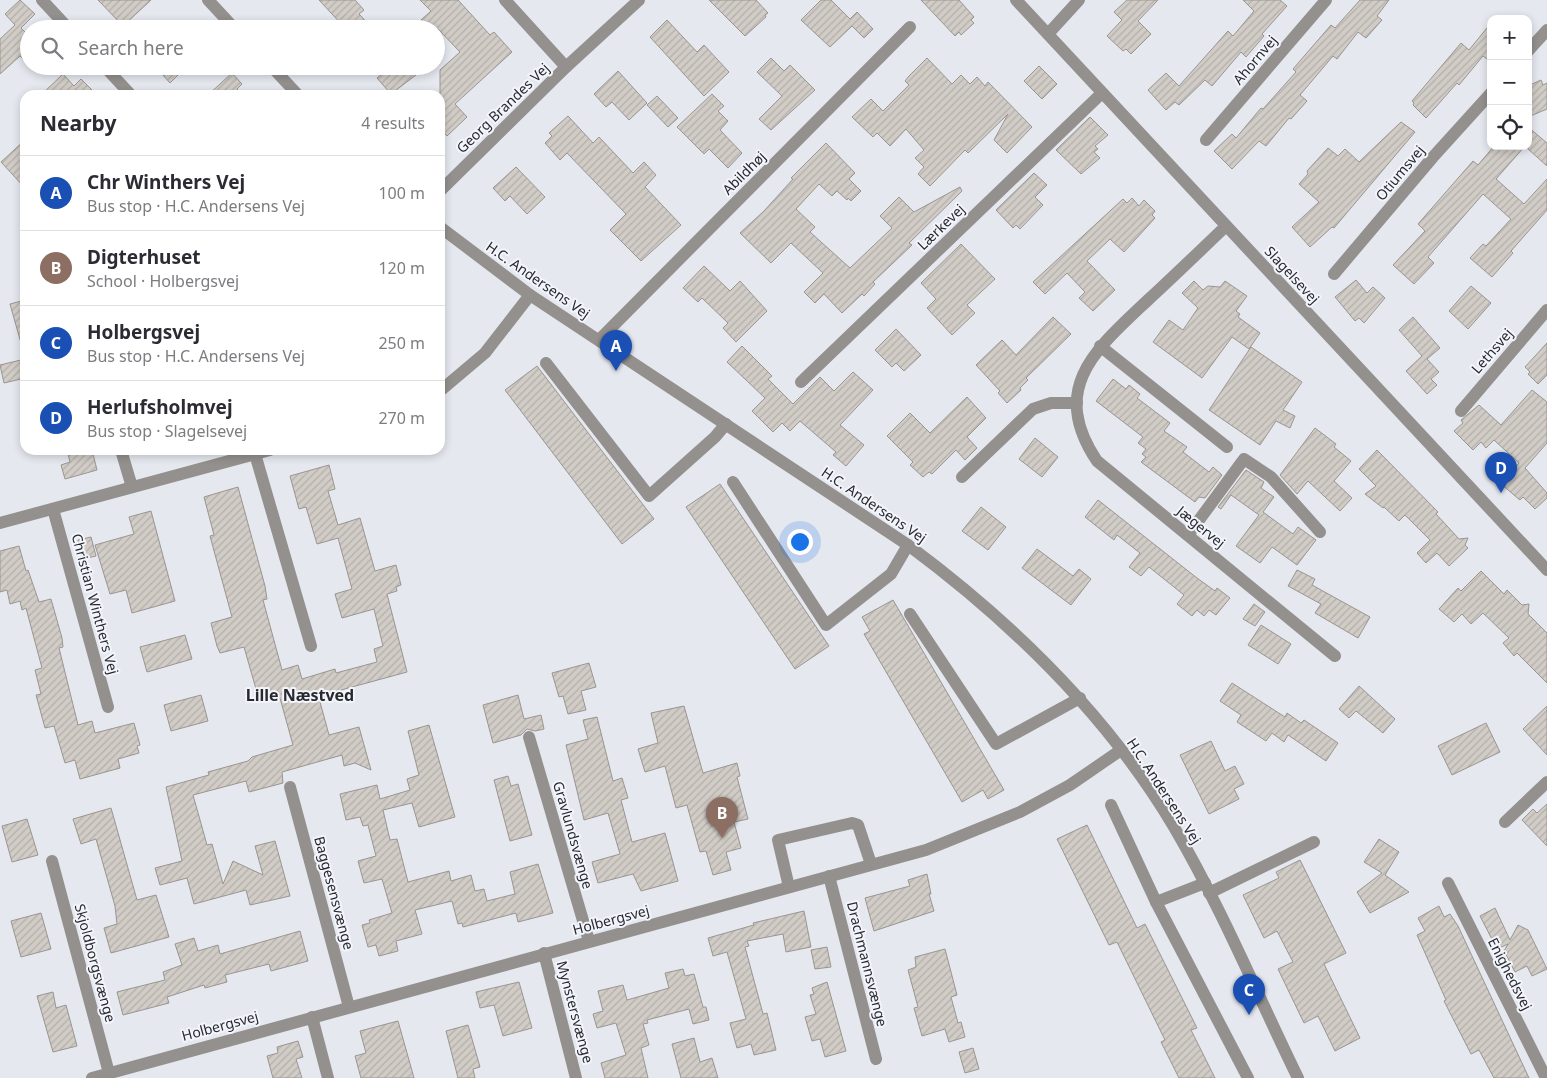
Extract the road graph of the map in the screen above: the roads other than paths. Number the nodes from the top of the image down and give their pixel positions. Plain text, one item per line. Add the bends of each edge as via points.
1 (42, 0) edge
2 (208, 0) edge
3 (505, 0) edge
4 (639, 0) edge
5 (1016, 0) edge
6 (1079, 0) edge
7 (1326, 0) edge
8 (61, 20) edge
9 (227, 20) edge
10 (910, 27) dead end
11 (1547, 30) edge
12 (1048, 34) junction
13 (1532, 47) edge
14 (566, 67) junction
15 (112, 75) edge
16 (279, 75) edge
17 (126, 90) edge
18 (293, 90) edge
19 (1102, 93) junction
20 (1487, 97) edge
21 (1206, 140) dead end
22 (445, 186) edge
23 (1226, 226) junction
24 (445, 231) edge
25 (1334, 274) dead end
26 (530, 295) junction
27 (1547, 310) edge
28 (599, 340) junction
29 (1100, 346) junction
30 (546, 363) dead end
31 (801, 382) dead end
32 (445, 386) edge
33 (1077, 403) junction
34 (1461, 411) dead end
35 (726, 424) junction
36 (1227, 447) dead end
37 (123, 455) edge
38 (251, 455) edge
39 (255, 455) edge
40 (962, 477) dead end
41 (733, 482) dead end
42 (132, 487) junction
43 (53, 509) junction
44 (0, 523) edge
45 (1320, 532) dead end
46 (1188, 535) junction
47 (908, 545) junction
48 (1547, 570) edge
49 (910, 614) dead end
50 (311, 646) dead end
51 (1336, 656) dead end
52 (1080, 698) junction
53 (108, 707) dead end
54 (529, 736) dead end
55 (1121, 750) junction
56 (1547, 782) edge
57 (290, 787) dead end
58 (1111, 805) dead end
59 (1505, 822) dead end
60 (1314, 842) dead end
61 (52, 860) dead end
62 (872, 864) junction
63 (829, 876) junction
64 (1448, 883) dead end
65 (789, 887) junction
66 (1207, 888) junction
67 (1156, 902) junction
68 (589, 941) junction
69 (544, 954) junction
70 (349, 1007) junction
71 (312, 1017) junction
72 (876, 1059) dead end
73 (109, 1072) junction
74 (92, 1078) edge
75 (328, 1078) edge
76 (576, 1078) edge
77 (1248, 1078) edge
78 (1298, 1078) edge
79 (1546, 1078) edge

1 - 8 street
2 - 9 street
3 - 14 street, Georg Brandes Vej
4 - 14 street, Georg Brandes Vej
5 - 12 street, Slagelsevej
6 - 12 street
7 - 21 street, Ahornvej
10 - 28 street, Abildhøj
11 - 13 street
12 - 19 street, Slagelsevej
14 - 22 street, Georg Brandes Vej
15 - 17 street
16 - 18 street
19 - 23 street, Slagelsevej
19 - 31 street, Lærkevej
20 - 25 street, Otiumsvej
23 - 29 street, Jægervej
23 - 48 street, Slagelsevej
24 - 26 street, H.C. Andersens Vej
26 - 28 street, H.C. Andersens Vej
26 - 32 street via 485,353
27 - 34 street, Lethsvej
28 - 35 street, H.C. Andersens Vej
29 - 33 street, Jægervej via 1080,380
29 - 36 street
30 - 35 street via 649,496
33 - 40 street via 1050,404 1033,409
33 - 46 street, Jægervej via 1077,422 1097,461
35 - 47 street, H.C. Andersens Vej
37 - 42 street
38 - 42 street
39 - 50 street
41 - 47 street via 826,625 891,574
42 - 43 street
43 - 44 street
43 - 53 street, Christian Winthers Vej
45 - 46 street via 1271,477 1244,459
46 - 51 street, Jægervej
47 - 52 street, H.C. Andersens Vej via 965,588 1027,643
49 - 52 street via 996,744
52 - 55 street, H.C. Andersens Vej
54 - 68 street, Gravlundsvænge
55 - 62 street, Holbergsvej via 1070,785 1020,812 926,850
55 - 66 street, H.C. Andersens Vej via 1173,826
56 - 59 street
57 - 70 street, Baggesensvænge
58 - 67 street
60 - 66 street
61 - 73 street, Skjoldborgsvænge
62 - 63 street, Holbergsvej
62 - 65 street via 858,825 852,822 778,840
63 - 65 street, Holbergsvej
63 - 72 street, Drachmannsvænge
64 - 79 street, Enighedsvej
65 - 68 street, Holbergsvej
66 - 67 street
66 - 78 street, H.C. Andersens Vej
67 - 77 street
68 - 69 street, Holbergsvej
69 - 70 street, Holbergsvej
69 - 76 street, Mynstersvænge
70 - 71 street, Holbergsvej
71 - 73 street, Holbergsvej
71 - 75 street
73 - 74 street, Holbergsvej

